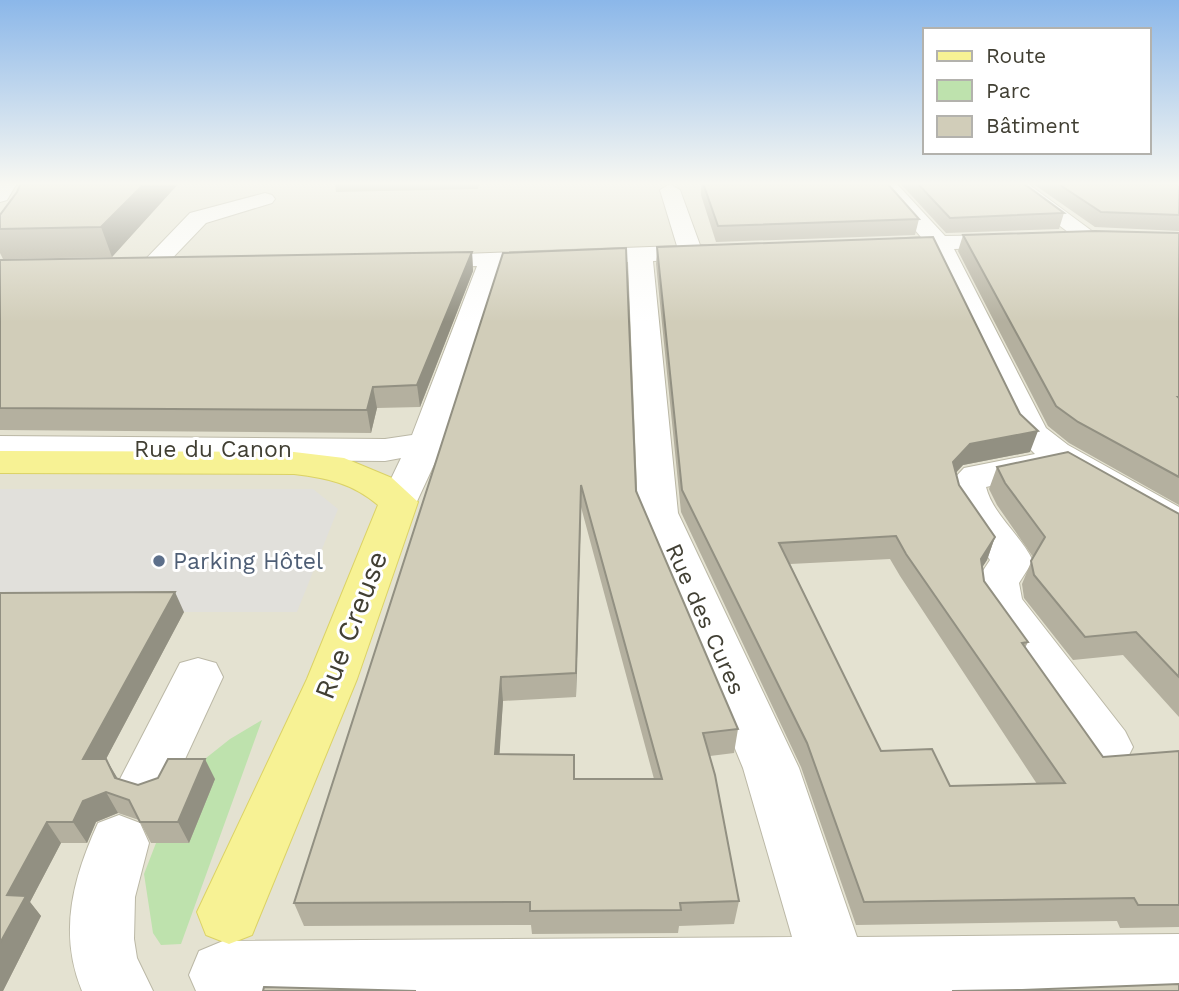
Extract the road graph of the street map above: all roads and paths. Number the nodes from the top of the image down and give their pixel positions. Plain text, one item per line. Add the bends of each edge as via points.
1 (187, 229) edge
2 (683, 229) edge
3 (926, 229) edge
4 (1078, 229) edge
5 (1089, 237) junction
6 (1113, 238) edge
7 (939, 243) junction
8 (863, 246) edge
9 (730, 251) edge
10 (691, 252) junction
11 (640, 254) junction
12 (492, 260) junction
13 (397, 262) edge
14 (151, 266) junction
15 (179, 266) edge
16 (124, 267) edge
17 (426, 443) junction
18 (0, 447) edge
19 (1066, 459) junction
20 (0, 462) edge
21 (399, 502) junction
22 (1179, 524) edge
23 (198, 677) dead end
24 (1106, 747) dead end
25 (148, 779) edge
26 (118, 843) dead end
27 (223, 959) edge
28 (1179, 968) edge
29 (835, 969) junction
30 (119, 991) edge

1 - 14 street
2 - 10 street
3 - 7 street
4 - 5 street
5 - 6 street
5 - 7 street
7 - 8 street
7 - 19 street via 1027,426 1046,447
9 - 10 street
10 - 11 street
11 - 12 street
11 - 29 street, Rue des Cures via 657,513 771,768
12 - 13 street
12 - 17 street, Rue Creuse
14 - 15 street
14 - 16 street
17 - 18 street, Rue du Canon via 385,450
17 - 21 street, Rue Creuse
19 - 22 street
19 - 24 street via 977,476 967,485 968,497 1006,544 1012,561 997,583 1000,603
20 - 21 main road, Rue du Canon via 294,463 344,469
21 - 27 main road, Rue Creuse
23 - 25 street
26 - 30 street via 108,867 100,913 104,954
27 - 29 street
28 - 29 street

